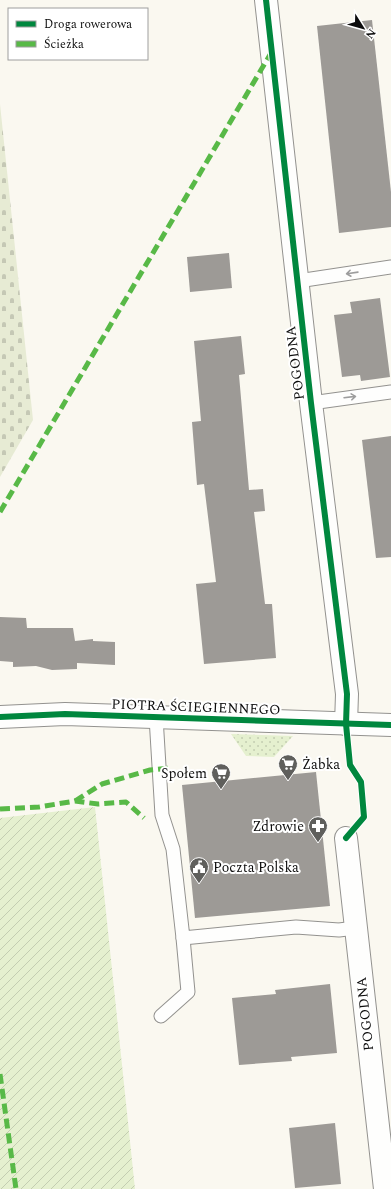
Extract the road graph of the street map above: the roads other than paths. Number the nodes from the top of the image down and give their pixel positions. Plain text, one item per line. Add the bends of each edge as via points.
1 (266, 0) edge
2 (391, 267) edge
3 (298, 281) junction
4 (391, 392) edge
5 (311, 402) junction
6 (0, 717) edge
7 (156, 717) junction
8 (346, 724) junction
9 (391, 725) edge
10 (346, 838) dead end
11 (355, 928) junction
12 (183, 938) junction
13 (161, 1016) dead end
14 (385, 1189) edge

1 - 3 street, POGODNA
2 -> 3 lane
3 - 5 street, POGODNA
5 -> 4 lane
5 - 8 street, POGODNA via 347,694
6 - 7 street, PIOTRA ŚCIEGIENNEGO via 38,714
7 - 8 street, PIOTRA ŚCIEGIENNEGO
7 - 12 lane via 162,815 173,849
8 - 9 street, PIOTRA ŚCIEGIENNEGO
10 - 11 street, POGODNA
11 - 12 lane via 339,930 296,927
11 - 14 street, POGODNA
12 - 13 lane via 188,992

